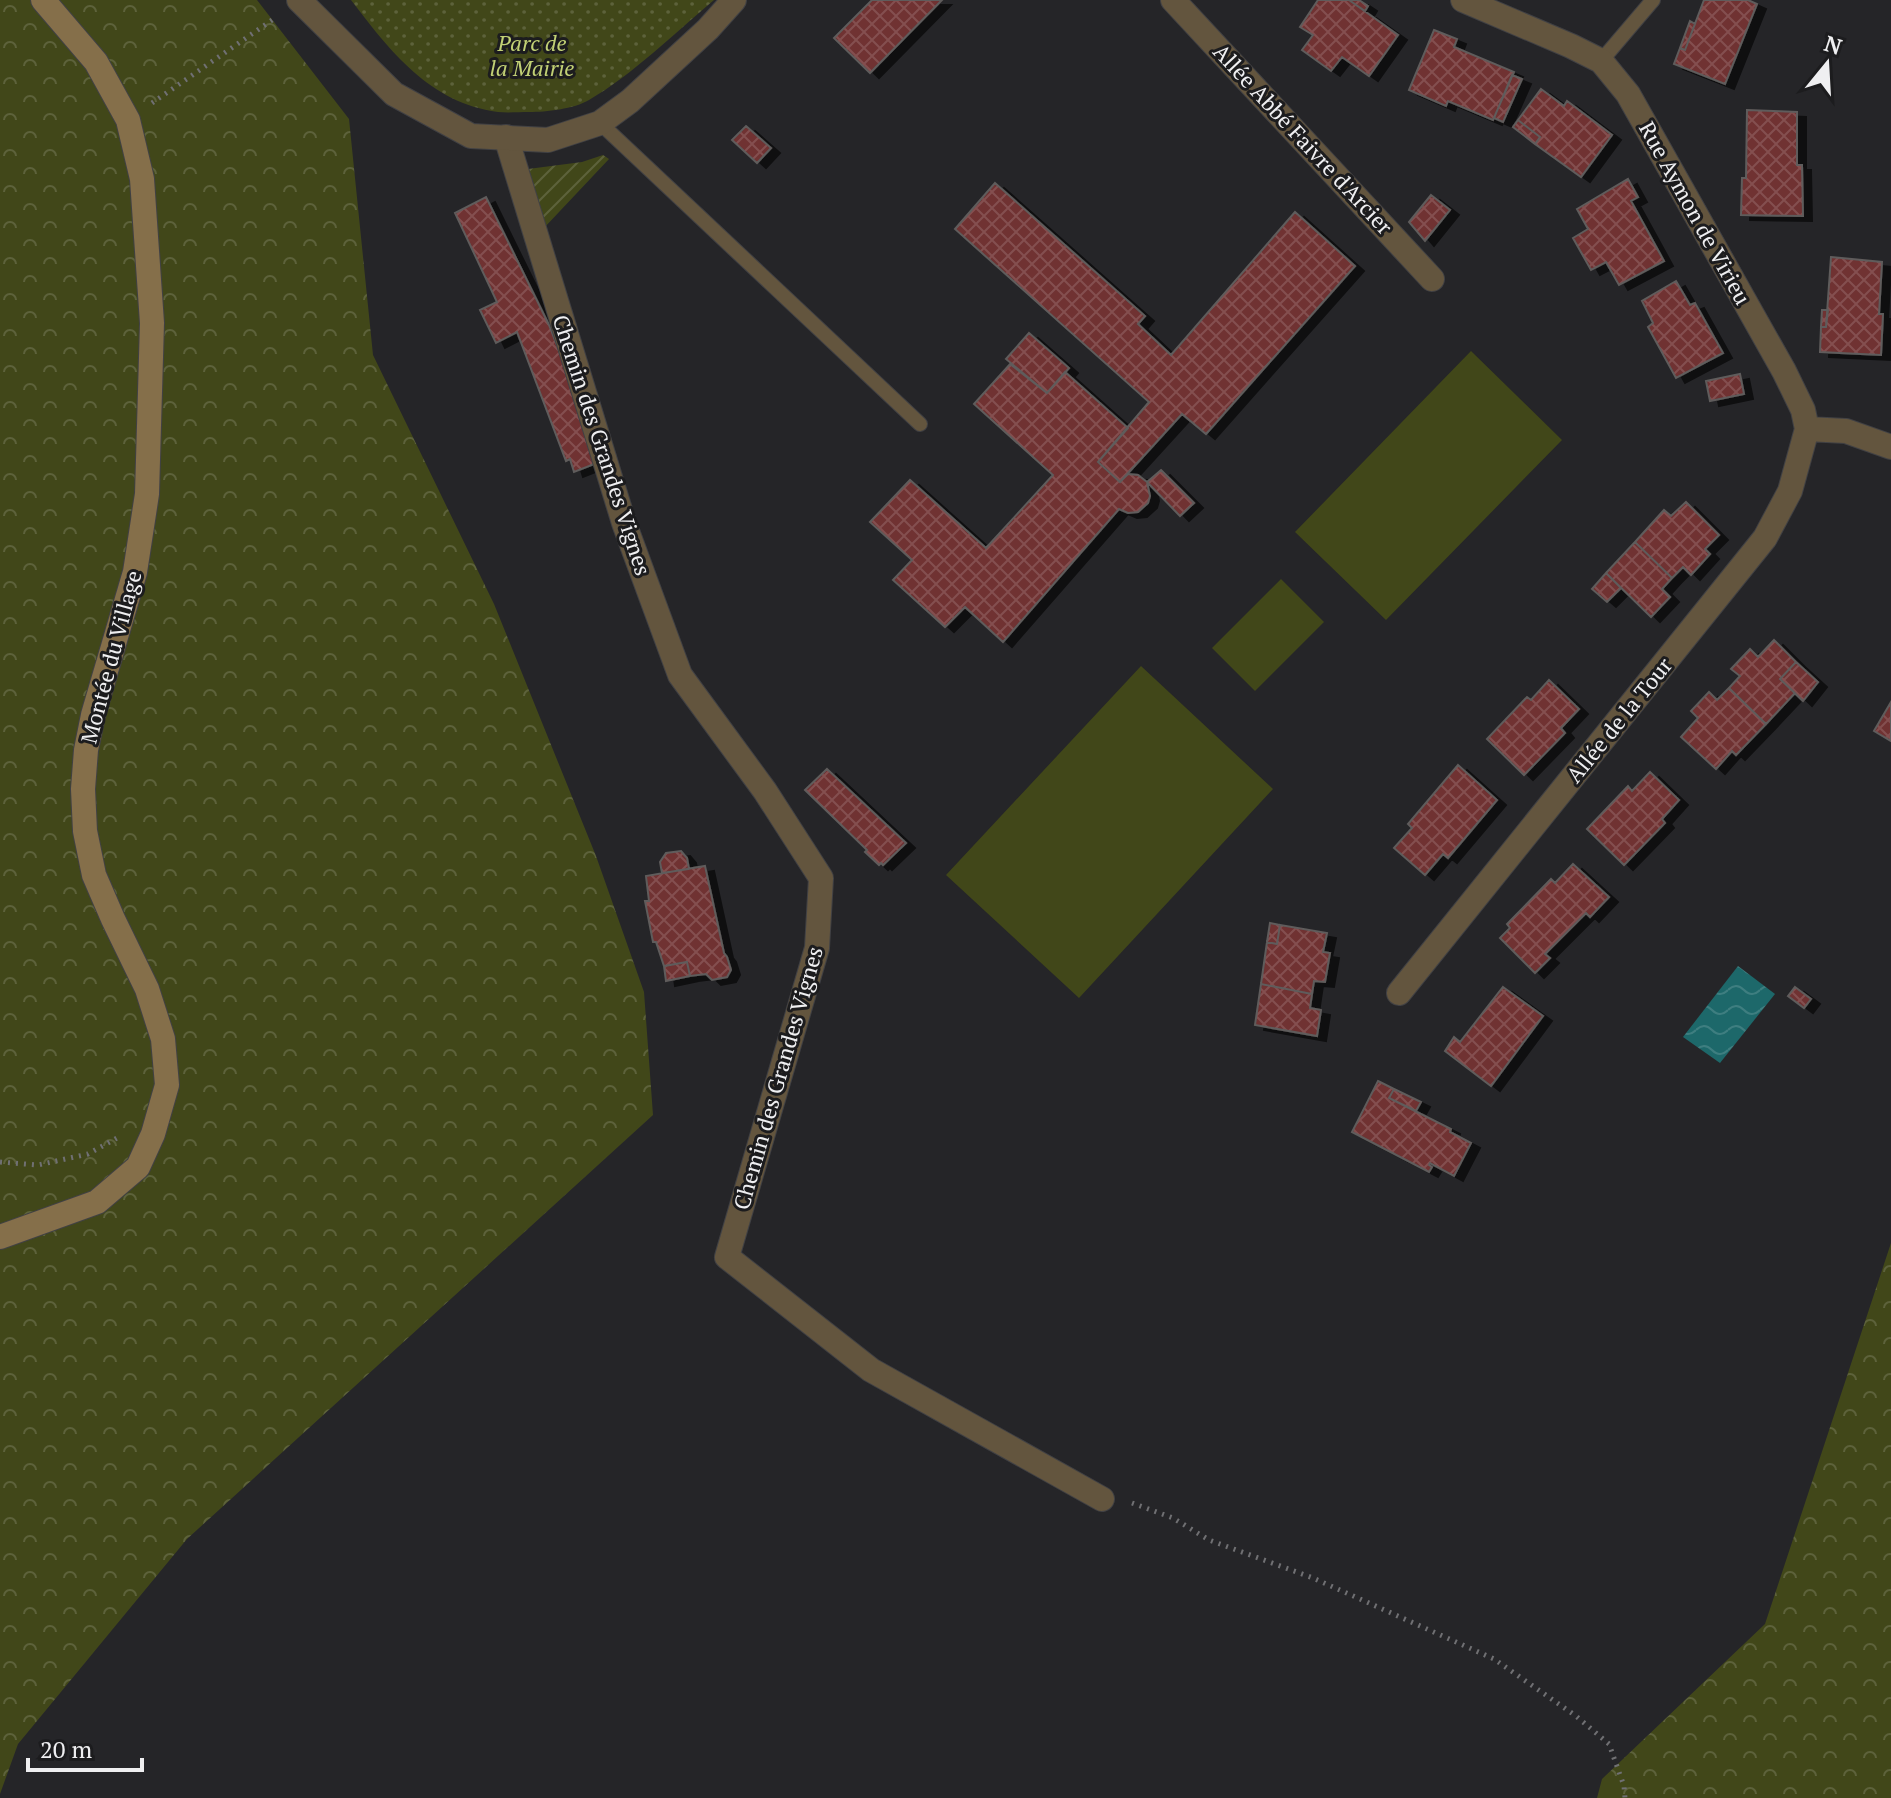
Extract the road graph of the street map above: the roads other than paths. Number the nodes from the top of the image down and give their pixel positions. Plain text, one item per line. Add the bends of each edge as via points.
1 (43, 0) edge
2 (300, 0) edge
3 (734, 0) edge
4 (1173, 0) edge
5 (1463, 0) edge
6 (1653, 0) edge
7 (1601, 61) junction
8 (600, 123) junction
9 (506, 137) junction
10 (1432, 279) dead end
11 (920, 424) dead end
12 (1807, 429) junction
13 (1891, 447) edge
14 (1399, 993) dead end
15 (0, 1237) edge
16 (1102, 1499) road end

1 - 15 main road, Montée du Village via 96,62 128,120 142,179 152,323 147,494 135,572 93,715 83,789 94,875 147,989 163,1039 167,1085 138,1167 97,1202
2 - 9 street via 394,94 471,136
3 - 8 street via 630,101
4 - 10 street, Allée Abbé Faivre d'Arcier
5 - 7 street, Rue Aymon de Virieu
6 - 7 lane
7 - 12 street, Rue Aymon de Virieu via 1628,94 1784,371
8 - 9 street via 548,140
8 - 11 lane
9 - 16 street, Chemin des Grandes Vignes via 624,523 680,675 821,878 817,948 727,1257 871,1370
12 - 13 street via 1846,431
12 - 14 street, Allée de la Tour via 1790,491 1765,538

